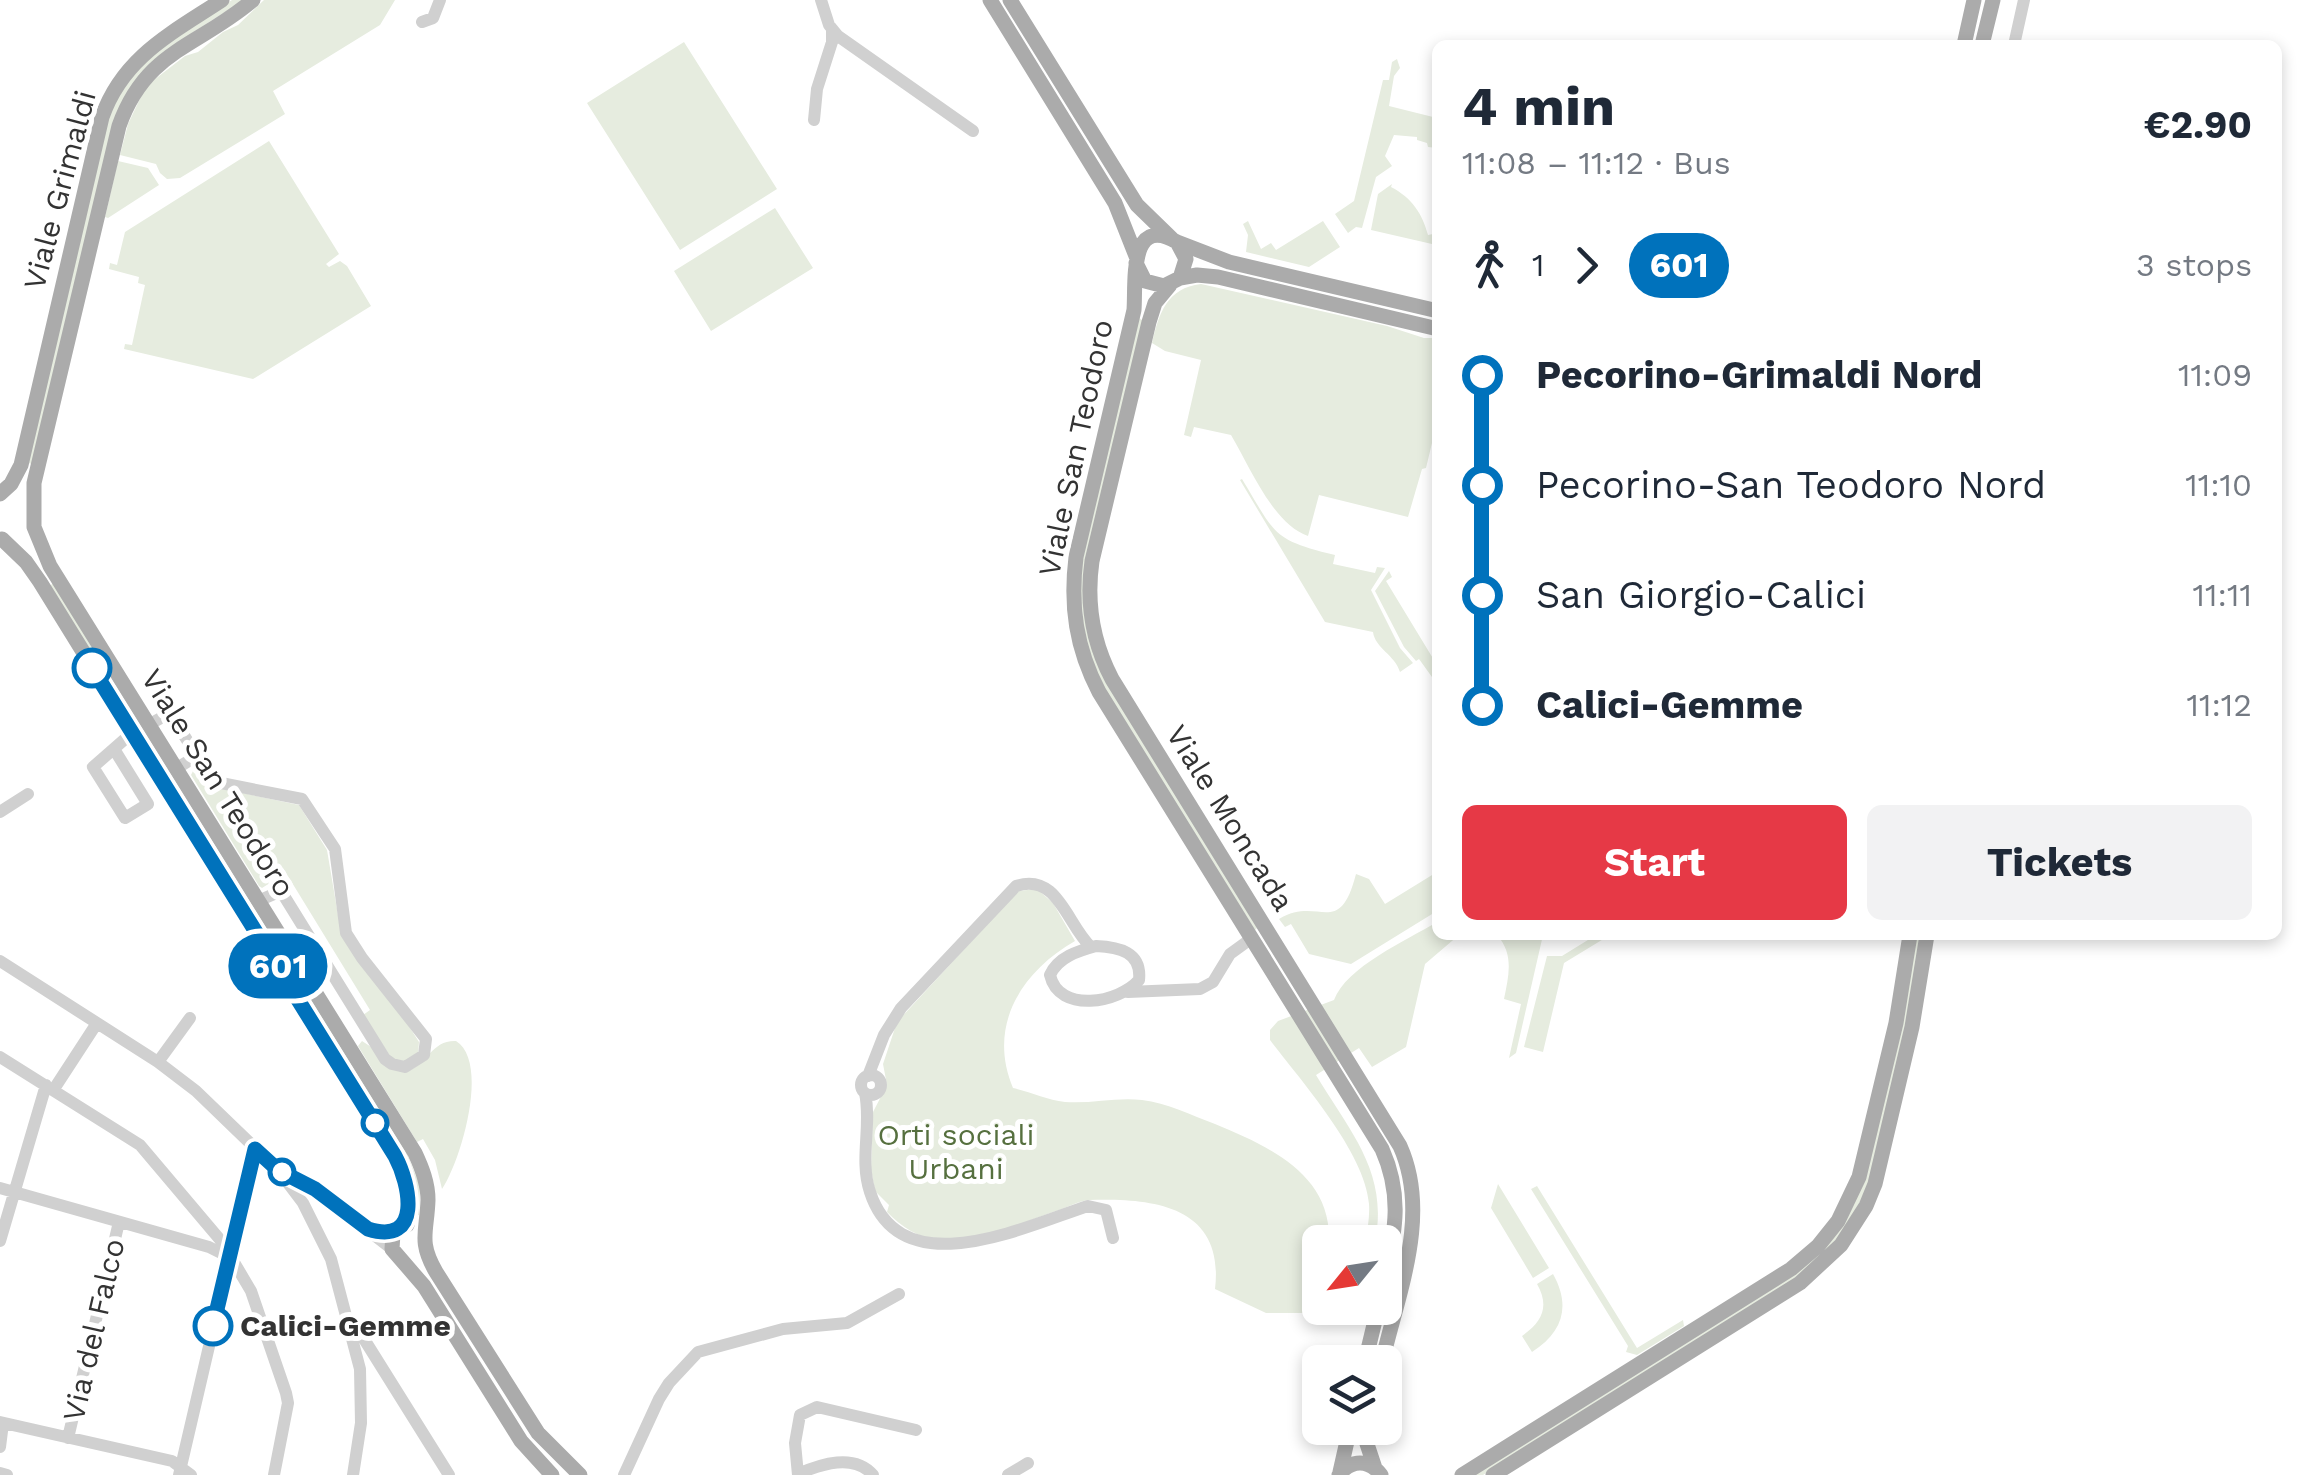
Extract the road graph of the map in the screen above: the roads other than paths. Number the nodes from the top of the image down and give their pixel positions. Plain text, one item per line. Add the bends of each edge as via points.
1 (222, 0) edge
2 (253, 0) edge
3 (440, 0) edge
4 (820, 0) edge
5 (990, 0) edge
6 (1010, 0) edge
7 (1974, 0) edge
8 (1992, 0) edge
9 (2024, 0) edge
10 (422, 22) dead end
11 (832, 31) junction
12 (1965, 40) edge
13 (1983, 40) edge
14 (2015, 40) edge
15 (814, 120) dead end
16 (973, 131) dead end
17 (1137, 205) junction
18 (1123, 218) junction
19 (1174, 240) junction
20 (1136, 260) junction
21 (1220, 260) junction
22 (1218, 277) junction
23 (1175, 281) junction
24 (1432, 310) edge
25 (1141, 319) junction
26 (1432, 328) edge
27 (0, 494) edge
28 (33, 514) junction
29 (1, 539) edge
30 (150, 724) junction
31 (132, 732) junction
32 (114, 748) junction
33 (197, 756) junction
34 (177, 768) junction
35 (28, 794) dead end
36 (0, 812) edge
37 (258, 900) junction
38 (1075, 929) junction
39 (1259, 934) junction
40 (1909, 940) edge
41 (1926, 940) edge
42 (1091, 948) junction
43 (1076, 952) junction
44 (0, 962) edge
45 (1140, 973) junction
46 (1162, 988) junction
47 (1125, 992) junction
48 (190, 1018) dead end
49 (96, 1023) junction
50 (366, 1029) junction
51 (346, 1041) junction
52 (0, 1057) edge
53 (1338, 1061) junction
54 (158, 1062) junction
55 (50, 1087) junction
56 (255, 1149) junction
57 (278, 1170) junction
58 (315, 1189) junction
59 (7, 1190) edge
60 (303, 1203) junction
61 (119, 1222) junction
62 (1395, 1225) edge
63 (398, 1228) junction
64 (368, 1229) junction
65 (1113, 1238) dead end
66 (423, 1239) junction
67 (0, 1241) edge
68 (396, 1252) junction
69 (229, 1256) junction
70 (899, 1294) dead end
71 (347, 1313) junction
72 (1386, 1345) edge
73 (2, 1423) edge
74 (916, 1430) dead end
75 (68, 1438) junction
76 (1346, 1445) edge
77 (1367, 1445) edge
78 (0, 1447) edge
79 (1028, 1463) dead end
80 (184, 1472) edge
81 (1380, 1473) edge
82 (798, 1474) edge
83 (1340, 1474) edge
84 (274, 1475) edge
85 (353, 1475) edge
86 (449, 1475) edge
87 (552, 1475) edge
88 (580, 1475) edge
89 (624, 1475) edge
90 (873, 1475) edge
91 (1008, 1475) edge
92 (1462, 1475) edge
93 (1493, 1475) edge

1 - 27 main road, Viale Grimaldi via 151,46 110,95 21,464
2 - 28 main road, Viale San Teodoro via 161,61 127,104 34,484
3 - 10 street via 432,18
4 - 11 street
5 - 18 main road, Viale San Teodoro
6 - 17 main road
7 - 12 main road
8 - 13 main road
9 - 14 street
11 - 15 street
11 - 16 street
17 - 18 main road via 1134,219
17 - 19 main road
18 - 20 main road, Viale San Teodoro
19 - 20 main road via 1152,237
19 - 21 main road
19 - 23 main road via 1186,259
20 - 23 main road via 1145,280 1157,286
20 - 25 main road, Viale San Teodoro
21 - 22 main road via 1214,266
21 - 24 main road
22 - 23 main road
22 - 26 main road
23 - 25 main road, Viale Moncada
25 - 39 main road, Viale Moncada via 1092,562 1094,634 1112,679
27 - 28 main road via 18,494
28 - 29 main road via 22,537
28 - 30 main road, Viale San Teodoro via 50,566
29 - 31 main road via 40,582
30 - 33 street via 170,713
30 - 34 main road, Viale San Teodoro
31 - 32 street
31 - 63 main road via 406,1176 407,1214
32 - 32 street via 93,767 125,818 148,804
33 - 34 street
33 - 50 street via 216,782 302,800 328,837 346,932 426,1039 426,1048 412,1065 398,1066
34 - 37 main road, Viale San Teodoro
35 - 36 street
37 - 50 street via 281,891
37 - 51 main road, Viale San Teodoro
38 - 42 street
38 - 43 street
38 - 65 street via 1050,889 1034,882 1016,886 901,1008 878,1056 865,1167 883,1215 912,1238 939,1245 978,1241 1088,1206 1106,1210
39 - 46 street via 1230,954 1208,986
39 - 53 main road, Viale Moncada
40 - 92 main road via 1864,1158 1829,1233 1791,1269
41 - 93 main road via 1878,1174 1841,1245 1790,1290
42 - 43 street
42 - 45 street via 1123,950 1137,960
43 - 47 street via 1052,970 1060,992 1092,1001
44 - 49 street
45 - 46 street
45 - 47 street
46 - 47 street
48 - 54 street
49 - 54 street
49 - 55 street
50 - 51 street
51 - 66 main road, Viale San Teodoro via 425,1175
52 - 55 street
53 - 62 main road via 1393,1177
53 - 72 main road, Viale Moncada via 1400,1146 1414,1187 1412,1231
54 - 56 street
55 - 59 street
55 - 69 street via 140,1145
56 - 57 street
56 - 69 street
57 - 58 street
57 - 60 street
58 - 60 street
58 - 64 street
59 - 61 street
59 - 67 street
60 - 71 street via 325,1240
61 - 69 street
61 - 75 street, Via del Falco
63 - 64 street
63 - 66 main road via 410,1225
63 - 68 main road via 391,1238
64 - 68 street
66 - 68 main road via 415,1256
66 - 88 main road via 436,1272 538,1433
68 - 87 main road via 521,1441
69 - 80 street
69 - 84 street via 251,1291 288,1402
70 - 89 street via 847,1323 799,1326 698,1352 668,1382
71 - 85 street via 360,1369
71 - 86 street
73 - 75 street
73 - 78 street
74 - 82 street via 809,1409 800,1415 795,1443
75 - 80 street via 172,1461
76 - 83 main road
77 - 81 main road
79 - 91 street
81 - 83 main road via 1356,1463
82 - 90 street via 836,1462

